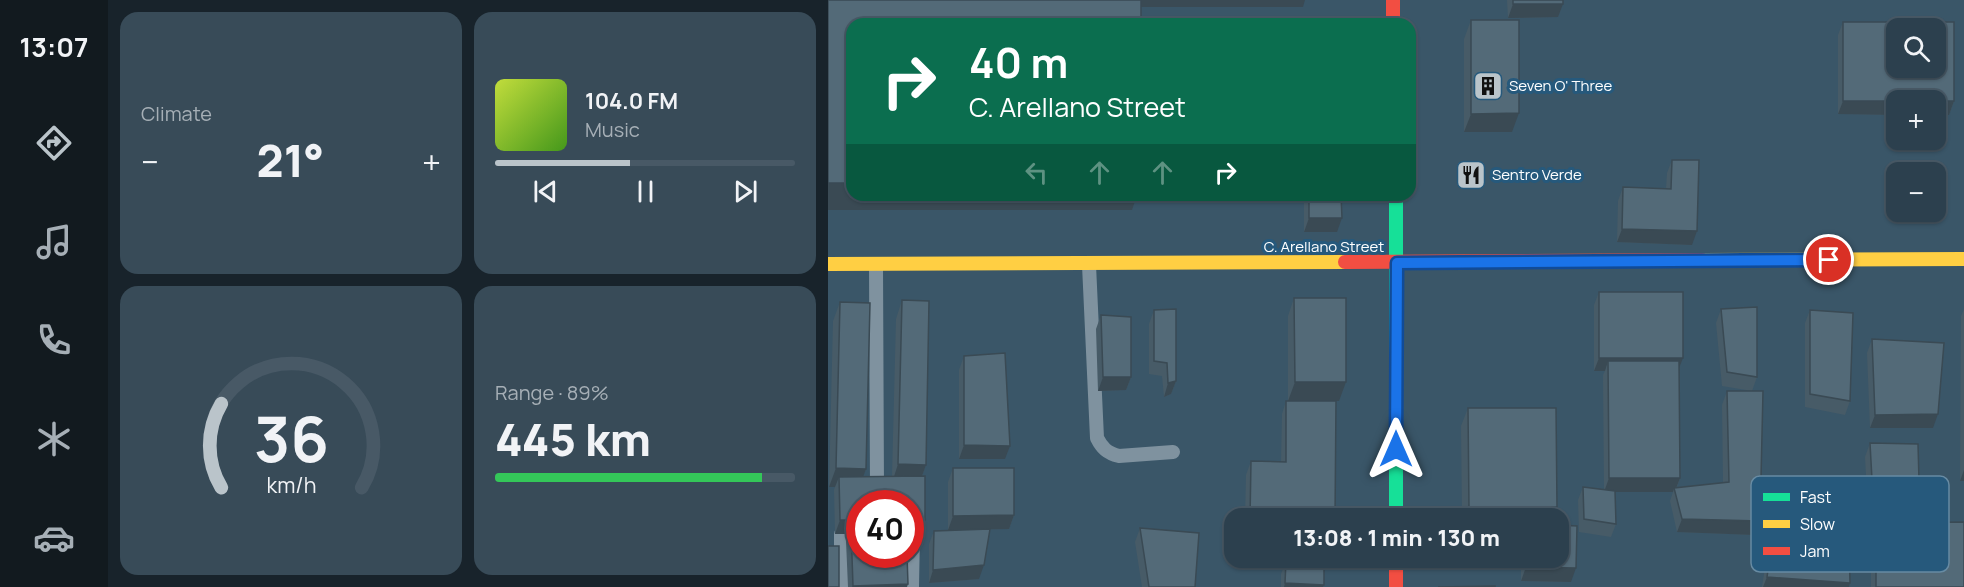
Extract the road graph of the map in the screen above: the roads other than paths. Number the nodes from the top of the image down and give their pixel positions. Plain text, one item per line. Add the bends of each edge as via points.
1 (1393, 0) edge
2 (1393, 18) edge
3 (1396, 201) edge
4 (1964, 259) edge
5 (876, 263) junction
6 (1397, 263) junction
7 (828, 264) edge
8 (1089, 265) junction
9 (1173, 452) dead end
10 (877, 490) edge
11 (1396, 508) edge
12 (841, 534) edge
13 (912, 568) edge
14 (1396, 568) edge
15 (841, 587) edge
16 (912, 587) edge
17 (1396, 587) edge

1 - 2 street
3 - 6 street
4 - 6 street, C. Arellano Street
5 - 7 street, C. Arellano Street
5 - 8 street, C. Arellano Street
5 - 10 lane
6 - 8 street, C. Arellano Street
6 - 11 street
8 - 9 lane via 1097,438 1110,454 1119,456
12 - 15 lane
13 - 16 lane
14 - 17 street

